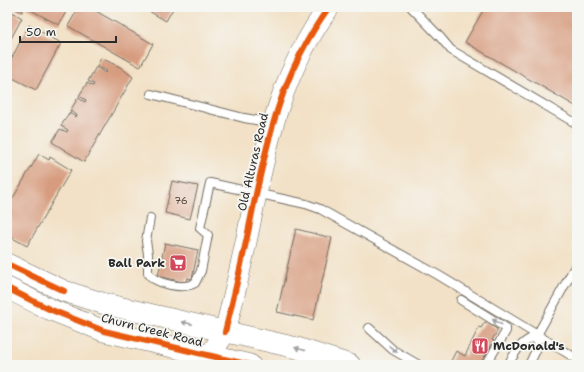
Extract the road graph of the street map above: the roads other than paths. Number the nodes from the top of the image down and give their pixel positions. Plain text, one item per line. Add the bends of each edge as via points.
1 (329, 7) edge
2 (411, 7) edge
3 (151, 94) dead end
4 (273, 123) junction
5 (577, 124) edge
6 (256, 193) junction
7 (150, 218) dead end
8 (577, 263) edge
9 (7, 264) edge
10 (7, 288) edge
11 (461, 300) dead end
12 (369, 328) dead end
13 (225, 332) junction
14 (537, 335) junction
15 (210, 356) junction
16 (577, 359) edge
17 (240, 363) edge
18 (350, 365) edge
19 (419, 365) edge
20 (486, 365) edge
21 (508, 365) edge
22 (529, 365) edge

1 - 4 main road, Old Alturas Road via 308,38 292,69
2 - 5 lane via 451,50
3 - 4 lane
4 - 6 main road, Old Alturas Road
6 - 7 lane via 210,183 200,228 208,235 198,280 191,285 179,286 150,277 146,241
6 - 13 main road, Old Alturas Road
6 - 14 lane via 320,209 438,275
8 - 14 lane
13 -> 9 main road, Churn Creek Road via 84,298
10 - 15 main road, Churn Creek Road via 49,309 104,331
20 -> 11 lane via 506,328
12 -> 19 lane via 393,350
13 - 15 main road, Old Alturas Road
13 - 17 main road, Old Alturas Road
18 -> 13 main road, Churn Creek Road via 297,348
14 - 16 lane
14 - 21 lane via 524,341
14 - 22 lane via 537,348
15 - 17 main road, Churn Creek Road

